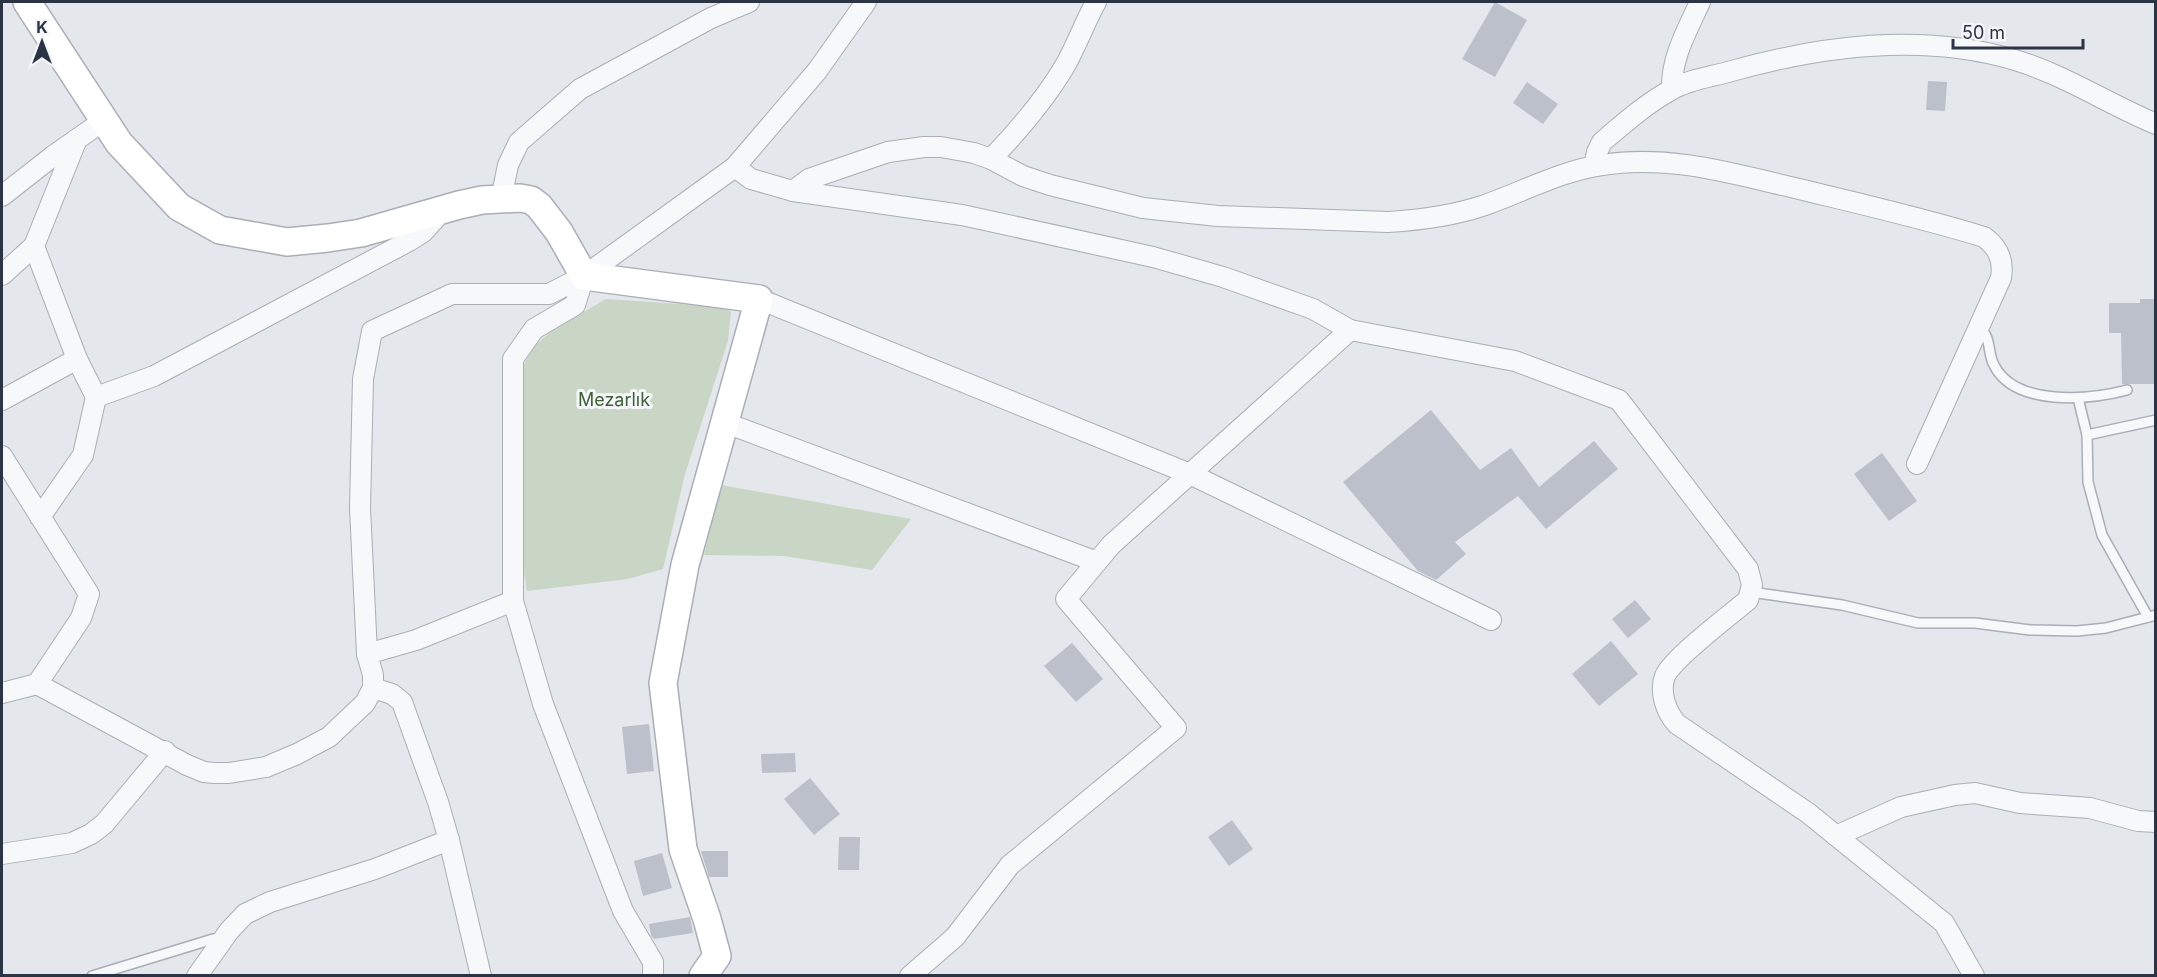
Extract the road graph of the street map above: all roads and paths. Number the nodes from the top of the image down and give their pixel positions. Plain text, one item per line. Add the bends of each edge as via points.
1 (27, 2) edge
2 (749, 2) edge
3 (866, 2) edge
4 (1096, 2) edge
5 (1700, 2) edge
6 (1672, 89) junction
7 (103, 121) junction
8 (2156, 124) edge
9 (77, 139) junction
10 (991, 159) junction
11 (1594, 166) junction
12 (735, 167) junction
13 (794, 191) junction
14 (2, 196) edge
15 (501, 199) junction
16 (434, 210) junction
17 (34, 246) junction
18 (2, 275) edge
19 (584, 276) junction
20 (759, 298) junction
21 (1979, 328) junction
22 (1350, 330) junction
23 (77, 359) junction
24 (2127, 390) dead end
25 (96, 397) junction
26 (2078, 398) junction
27 (2, 400) edge
28 (2156, 420) edge
29 (726, 423) junction
30 (2087, 435) junction
31 (2, 456) edge
32 (1917, 464) dead end
33 (1190, 474) junction
34 (40, 517) junction
35 (1097, 562) junction
36 (1751, 592) junction
37 (513, 601) junction
38 (2152, 616) edge
39 (1491, 620) dead end
40 (367, 654) junction
41 (37, 684) junction
42 (374, 688) junction
43 (2, 693) edge
44 (165, 751) junction
45 (2156, 822) edge
46 (1836, 836) junction
47 (448, 840) junction
48 (2, 854) edge
49 (223, 940) junction
50 (92, 975) edge
51 (196, 975) edge
52 (481, 975) edge
53 (652, 975) edge
54 (703, 975) edge
55 (910, 975) edge
56 (1974, 975) edge

1 - 7 street
2 - 15 street via 711,18 580,89 519,142 508,165
3 - 12 street via 817,71
4 - 10 street via 1049,92
5 - 6 street via 1681,43
6 - 8 street via 1814,53 1880,45 1929,45 1984,52 2042,69
6 - 11 street via 1602,142
7 - 9 street
7 - 16 street via 179,207 220,230 287,242 361,233
9 - 14 street
9 - 17 street
10 - 11 street via 1050,185 1143,208 1218,216 1363,222 1414,220 1461,212 1564,173
10 - 13 street via 941,147 906,149 809,180
11 - 21 street via 1651,161 1704,167 1984,237 1999,254 2002,270
12 - 13 street via 751,179
12 - 19 street
13 - 22 street via 962,215 1153,257 1313,309
15 - 16 street
15 - 19 street via 531,200 539,206
16 - 25 street via 435,219 409,241 154,376
17 - 18 street
17 - 23 street
19 - 20 street
19 - 37 street via 576,305 534,329 513,359
19 - 40 street via 549,294 452,294 372,331 363,379 360,508
20 - 29 street
20 - 33 street
21 - 26 lane via 1987,336 1989,354 1997,371 2012,385 2021,390
21 - 32 street
22 - 33 street
22 - 36 street via 1515,361 1619,400 1748,569
23 - 25 street
23 - 27 street
24 - 26 lane
25 - 34 street via 83,455
26 - 30 lane
28 - 30 lane
29 - 35 street
29 - 54 street via 686,565 663,683 683,849 717,956
30 - 38 lane via 2088,482 2102,535
31 - 34 street
33 - 35 street
33 - 39 street
34 - 41 street via 89,594 81,618
35 - 55 street via 1066,599 1176,728 1010,865 955,937
36 - 38 lane via 1842,605 1904,621 1975,623 2030,630 2106,628
36 - 46 street via 1748,600 1675,662 1665,677 1663,692 1669,716
37 - 40 street via 416,640
37 - 53 street via 543,704 623,911 653,962
40 - 42 street
41 - 43 street
41 - 44 street
42 - 44 street via 365,703 329,737 266,767 229,773 204,772
42 - 47 street via 402,702
44 - 48 street via 104,824 91,834 72,843
45 - 46 street via 2090,808 1975,794 1946,796 1901,807
46 - 56 street via 1944,923
47 - 49 street via 375,869 270,902 245,914
47 - 52 street
49 - 50 lane via 213,939
49 - 51 street

